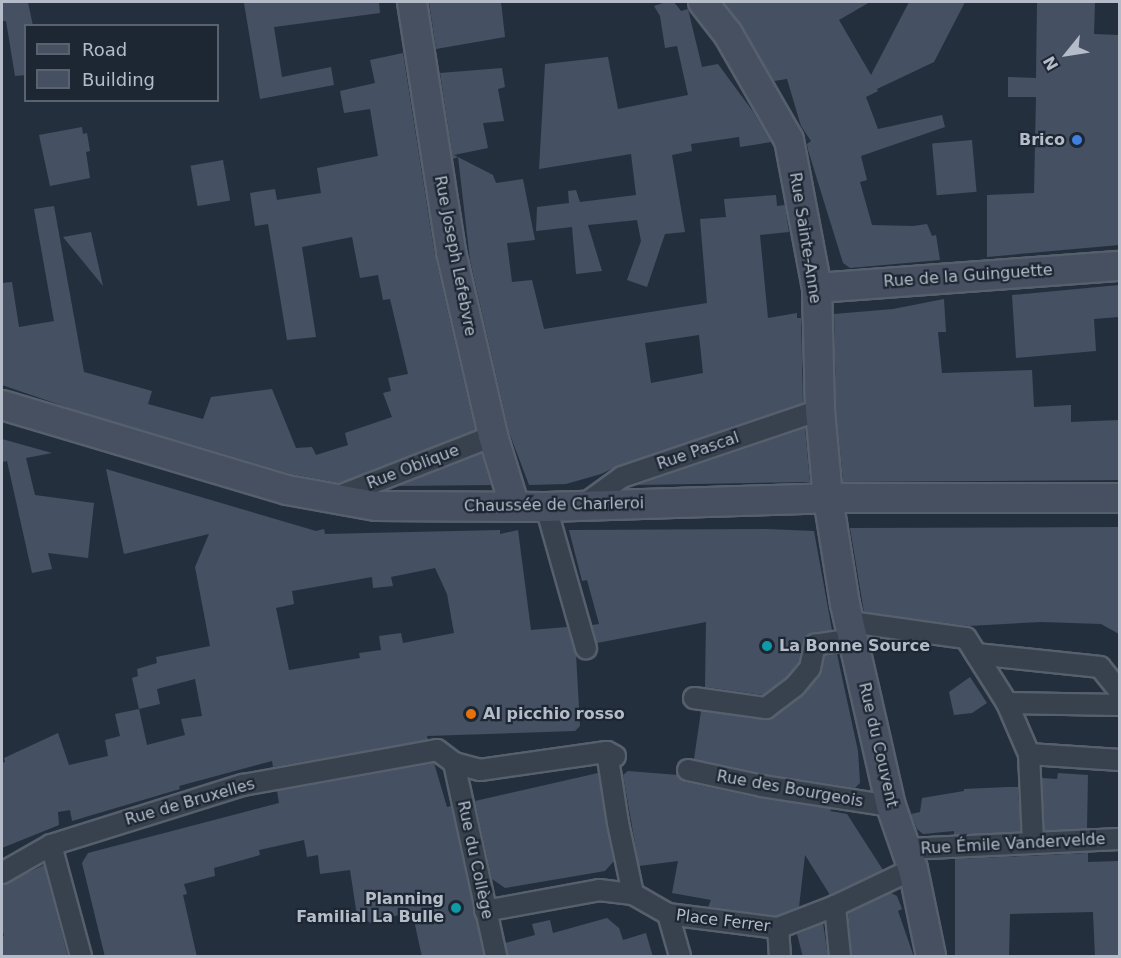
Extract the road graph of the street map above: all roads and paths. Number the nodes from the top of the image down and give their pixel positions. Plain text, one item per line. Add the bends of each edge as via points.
1 (412, 2) edge
2 (704, 2) edge
3 (1119, 266) edge
4 (817, 288) junction
5 (2, 405) edge
6 (820, 410) junction
7 (494, 436) junction
8 (828, 498) junction
9 (1119, 498) edge
10 (333, 499) junction
11 (582, 506) junction
12 (515, 507) junction
13 (546, 507) junction
14 (852, 631) junction
15 (585, 648) dead end
16 (976, 654) junction
17 (1119, 692) edge
18 (694, 698) dead end
19 (1007, 703) junction
20 (1119, 705) edge
21 (1029, 754) junction
22 (1119, 760) edge
23 (454, 763) junction
24 (688, 770) dead end
25 (891, 806) junction
26 (1119, 839) edge
27 (1033, 842) junction
28 (51, 845) junction
29 (909, 859) junction
30 (2, 873) edge
31 (633, 894) junction
32 (835, 906) junction
33 (485, 911) junction
34 (669, 914) junction
35 (778, 928) junction
36 (81, 957) edge
37 (496, 957) edge
38 (680, 957) edge
39 (780, 957) edge
40 (840, 957) edge
41 (931, 957) edge

1 - 7 main road, Rue Joseph Lefebvre via 451,252
2 - 4 main road, Rue Sainte-Anne via 728,34 789,140
3 - 4 main road, Rue de la Guinguette
4 - 6 main road, Rue Sainte-Anne
5 - 10 main road, Chaussée de Charleroi via 287,490
6 - 8 main road, Rue Sainte-Anne
6 - 11 street, Rue Pascal via 622,477
7 - 10 street, Rue Oblique
7 - 12 main road, Rue Joseph Lefebvre
8 - 9 main road, Chaussée de Charleroi
8 - 11 main road, Chaussée de Charleroi
8 - 14 main road, Rue du Couvent via 844,604
10 - 12 main road, Chaussée de Charleroi via 376,506
11 - 13 main road, Chaussée de Charleroi
12 - 13 main road, Chaussée de Charleroi
13 - 15 street
14 - 16 street via 966,638
14 - 18 street via 815,645 810,668 795,686 766,708
14 - 25 main road, Rue du Couvent
16 - 17 street via 1100,668
16 - 19 street
19 - 20 street
19 - 21 street
21 - 22 street
21 - 27 street
23 - 28 street, Rue de Bruxelles via 437,750 243,784
23 - 31 street, Rue de Bruxelles via 480,770 611,754 618,824
23 - 33 street, Rue du Collège
24 - 25 street, Rue des Bourgeois
25 - 29 main road, Rue du Couvent
26 - 27 street, Rue Émile Vandervelde
27 - 29 street, Rue Émile Vandervelde
28 - 30 street, Rue de Bruxelles
28 - 36 street
29 - 32 street, Place Ferrer
29 - 41 main road, Rue du Couvent
31 - 33 street, Place Ferrer via 599,890
31 - 34 street, Place Ferrer
32 - 35 street, Place Ferrer
32 - 40 street
33 - 37 street, Rue du Collège
34 - 35 street, Place Ferrer
34 - 38 street, Place Ferrer
35 - 39 street, Place Ferrer

